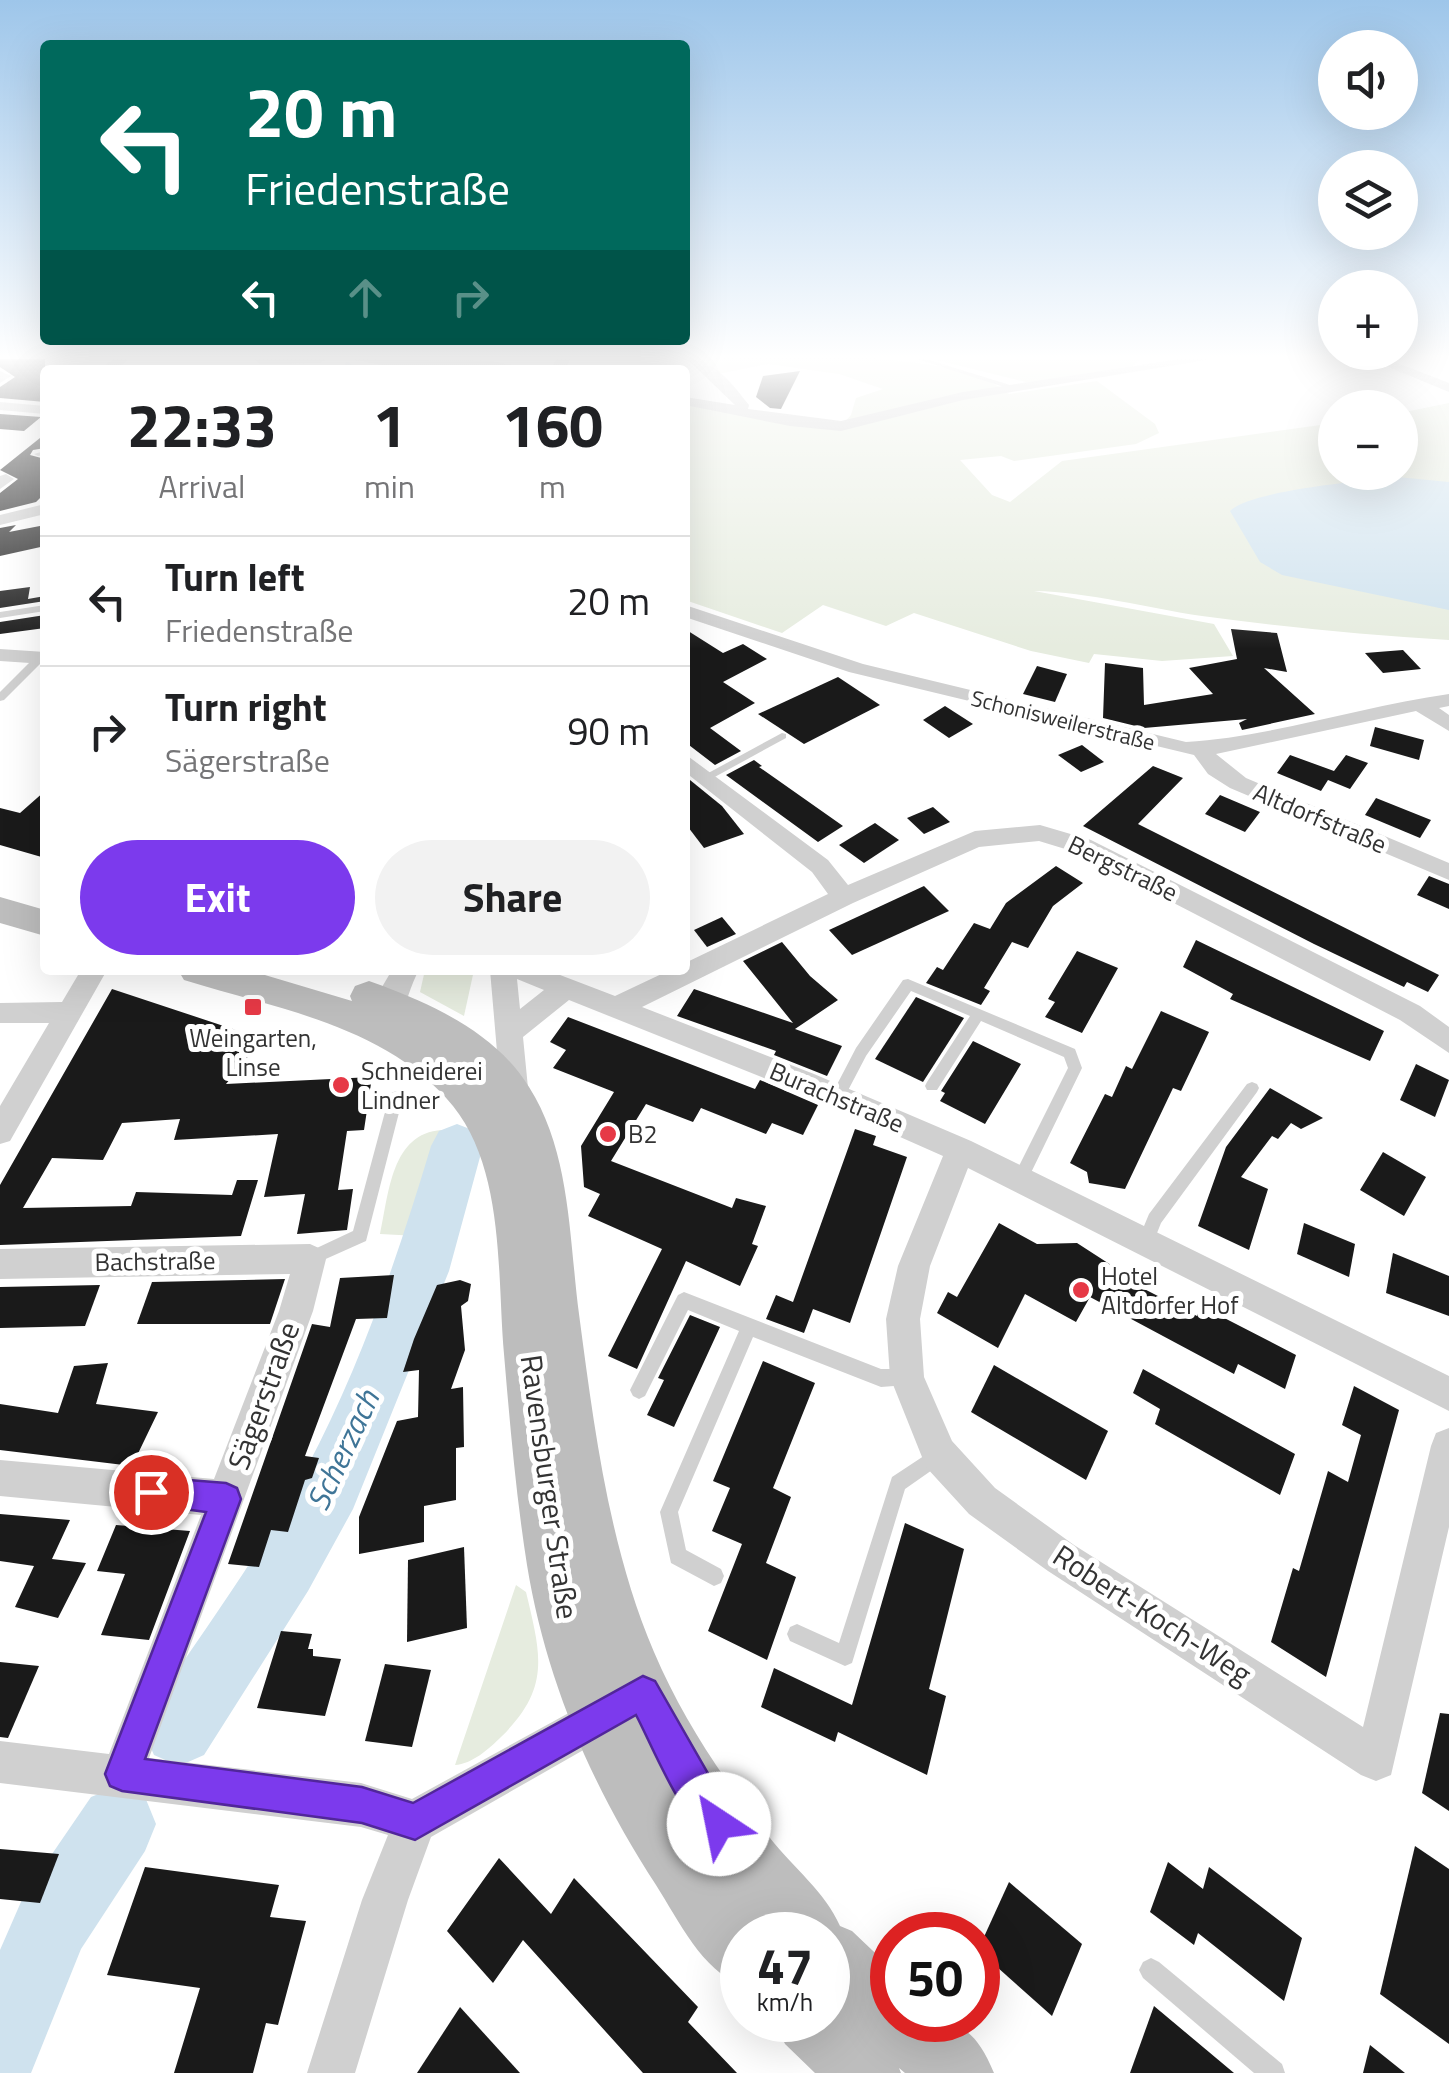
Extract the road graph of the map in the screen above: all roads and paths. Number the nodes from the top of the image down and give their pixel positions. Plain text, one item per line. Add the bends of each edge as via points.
1 (40, 510) edge
2 (0, 520) edge
3 (40, 609) edge
4 (690, 614) edge
5 (0, 615) edge
6 (0, 655) edge
7 (40, 658) edge
8 (40, 660) edge
9 (0, 698) edge
10 (1449, 700) edge
11 (1419, 703) junction
12 (1449, 725) edge
13 (782, 736) dead end
14 (1202, 750) junction
15 (690, 764) edge
16 (707, 778) junction
17 (1449, 872) edge
18 (0, 883) edge
19 (40, 894) edge
20 (844, 897) junction
21 (0, 910) edge
22 (40, 922) edge
23 (690, 973) edge
24 (91, 975) edge
25 (229, 975) edge
26 (306, 975) edge
27 (503, 975) edge
28 (533, 975) edge
29 (685, 975) edge
30 (566, 988) junction
31 (393, 1001) edge
32 (618, 1008) junction
33 (70, 1012) junction
34 (0, 1013) edge
35 (978, 1014) junction
36 (508, 1033) junction
37 (1449, 1042) edge
38 (932, 1086) dead end
39 (1252, 1088) dead end
40 (838, 1096) junction
41 (396, 1098) dead end
42 (516, 1100) junction
43 (0, 1132) edge
44 (960, 1150) junction
45 (1020, 1180) junction
46 (1146, 1243) junction
47 (310, 1259) junction
48 (0, 1264) edge
49 (749, 1327) junction
50 (907, 1376) junction
51 (639, 1390) dead end
52 (1449, 1394) edge
53 (1449, 1446) edge
54 (939, 1454) junction
55 (0, 1478) edge
56 (226, 1499) junction
57 (714, 1576) dead end
58 (798, 1634) dead end
59 (621, 1705) junction
60 (0, 1762) edge
61 (122, 1774) junction
62 (415, 1822) junction
63 (789, 1912) edge
64 (720, 1921) edge
65 (1152, 1970) dead end
66 (853, 2041) edge
67 (332, 2073) edge
68 (959, 2073) edge
69 (1272, 2073) edge

1 - 2 street
3 - 5 lane
4 - 14 street, Schonisweilerstraße via 856,668
6 - 7 street
8 - 9 lane
10 - 11 street, Schonisweilerstraße
11 - 12 street
11 - 14 street, Schonisweilerstraße
13 - 16 lane
14 - 17 street, Altdorfstraße via 1238,783
15 - 16 street
16 - 20 street via 820,866
18 - 19 main road
20 - 23 street, Bergstraße
20 - 37 street, Bergstraße via 975,840 1027,833 1066,838 1410,1013
21 - 22 main road
24 - 33 street
25 - 31 main road
26 - 31 main road
27 - 36 street, Ravensburger Straße
28 - 30 street, Burachstraße
29 - 32 street, Bergstraße
30 - 32 street, Burachstraße
30 - 36 street
31 - 42 main road via 460,1039
31 - 59 main road, Ravensburger Straße via 480,1110 498,1144 560,1589 575,1652
32 - 40 street, Burachstraße
33 - 34 street
33 - 43 street
35 - 38 lane
35 - 40 lane via 908,984
35 - 45 lane via 1070,1053 1075,1068
36 - 42 street, Ravensburger Straße
39 - 46 lane via 1155,1218
40 - 44 street, Burachstraße
41 - 47 lane via 360,1236
42 - 59 main road, Ravensburger Straße via 538,1173 566,1402 612,1619
44 - 45 street, Burachstraße
44 - 50 street, Robert-Koch-Weg via 914,1266 903,1319
45 - 46 street, Burachstraße
46 - 52 street, Burachstraße
47 - 48 street, Bachstraße
47 - 56 street, Sägerstraße
49 - 50 lane via 881,1378
49 - 51 lane via 684,1300
49 - 57 lane via 670,1512 678,1556
50 - 54 street, Robert-Koch-Weg
53 - 54 street, Robert-Koch-Weg via 1376,1760 1061,1558 982,1500
54 - 58 lane via 898,1484 845,1656
55 - 56 street
56 - 61 street, Sägerstraße
59 - 62 street
59 - 63 main road, Ravensburger Straße
59 - 64 main road, Ravensburger Straße via 666,1846
60 - 61 street
61 - 62 street via 362,1805
62 - 67 street
65 - 69 lane
66 - 68 main road

